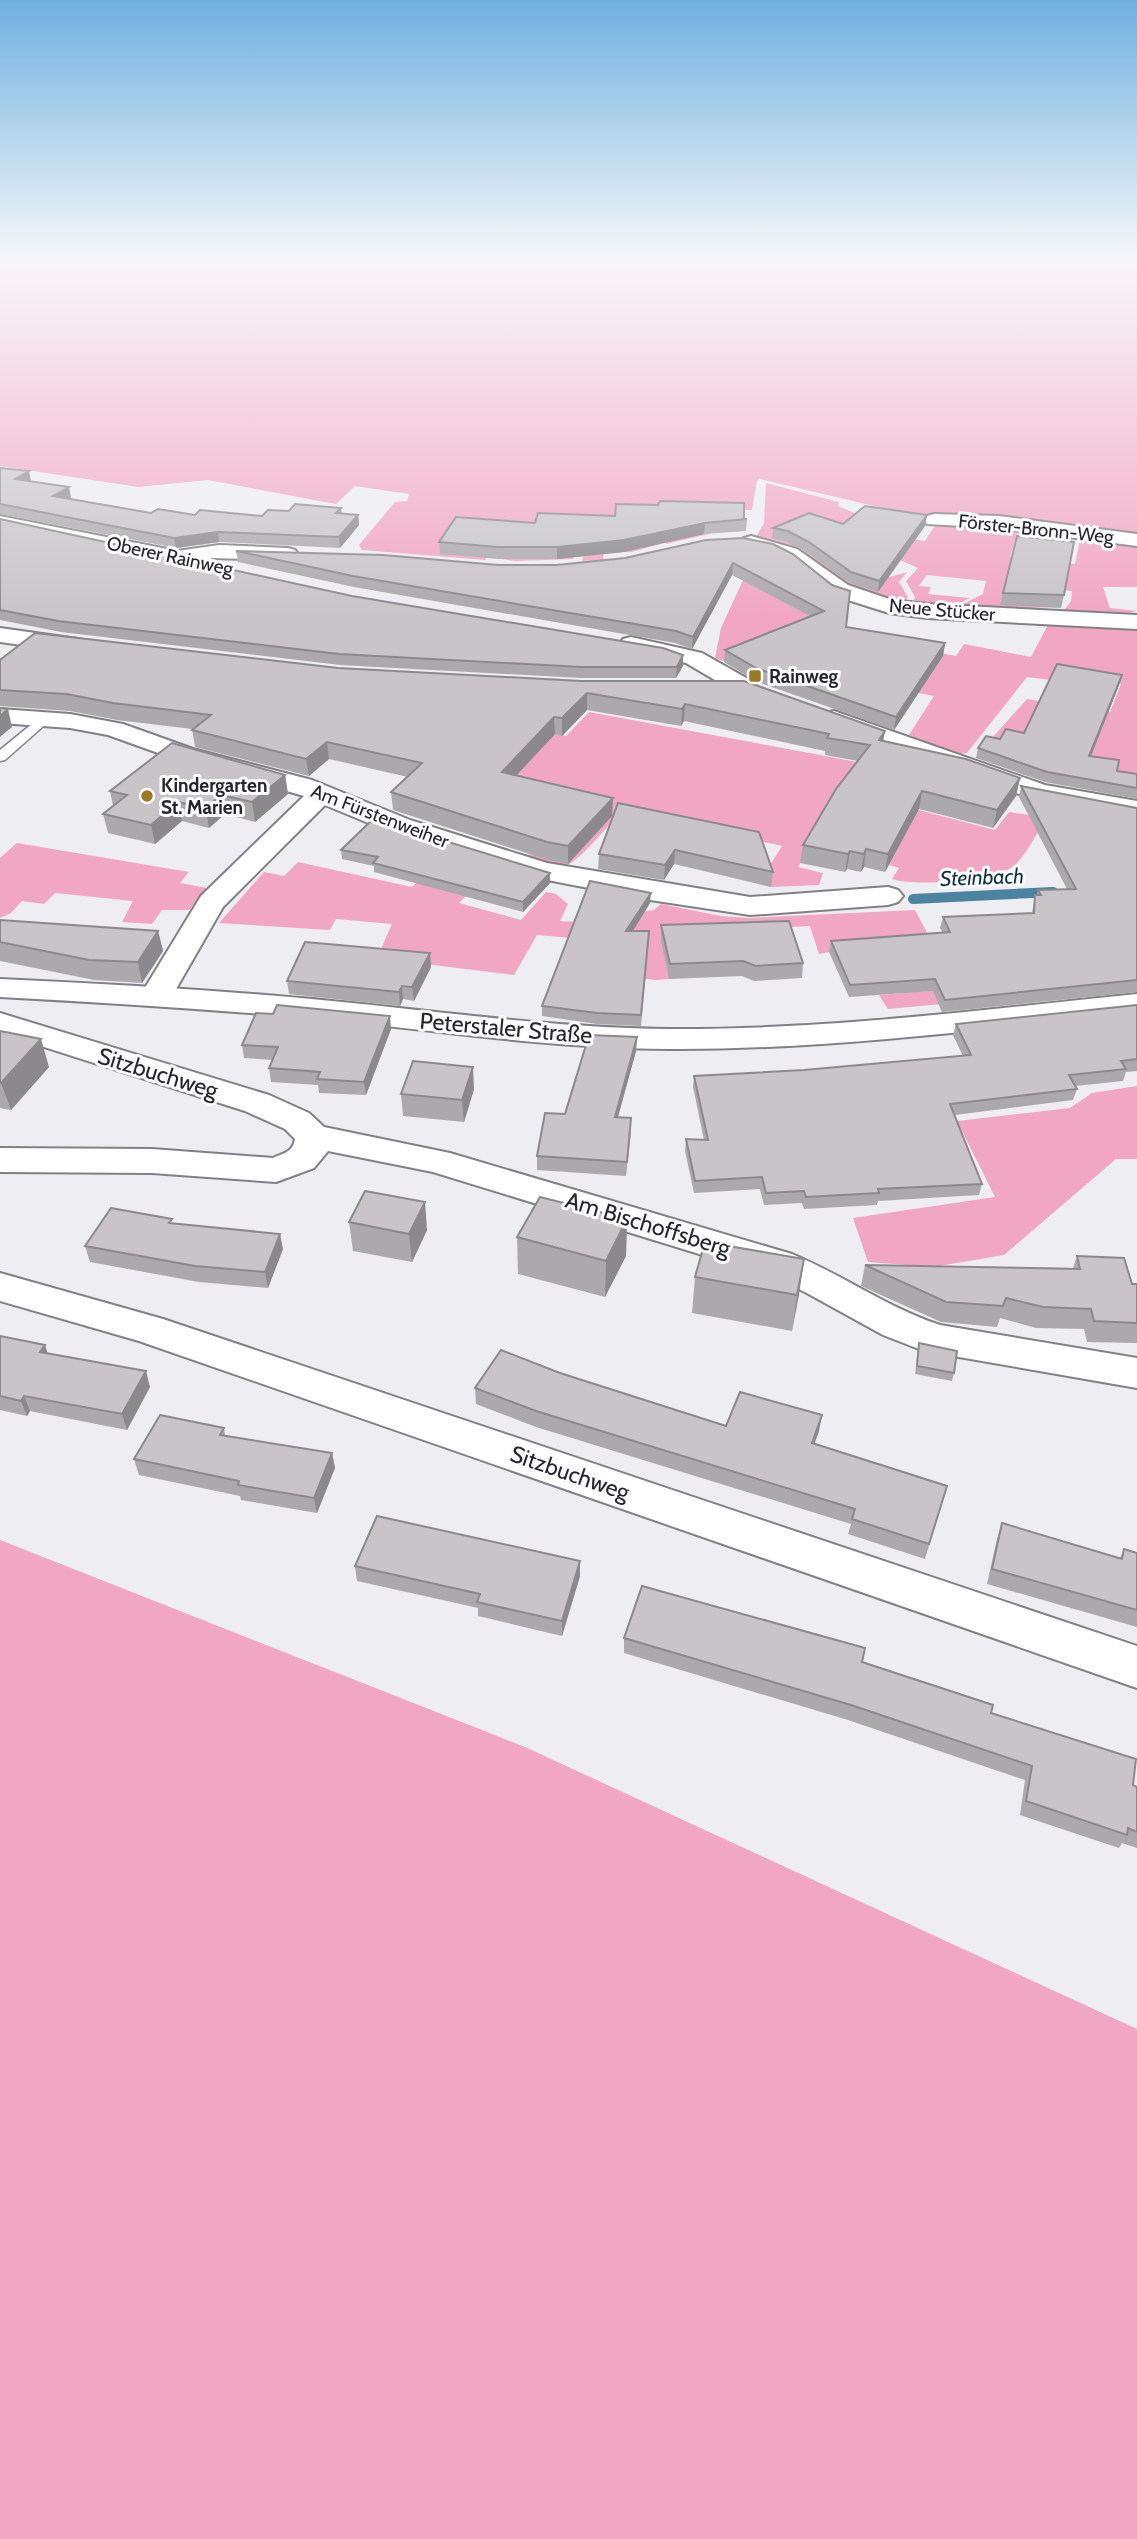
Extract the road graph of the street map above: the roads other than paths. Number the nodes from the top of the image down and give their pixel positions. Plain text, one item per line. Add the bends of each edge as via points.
1 (934, 520) dead end
2 (0, 522) edge
3 (734, 540) edge
4 (1137, 540) edge
5 (307, 554) edge
6 (179, 557) junction
7 (246, 573) edge
8 (1137, 622) edge
9 (0, 635) edge
10 (615, 641) edge
11 (101, 648) edge
12 (696, 688) edge
13 (817, 713) edge
14 (0, 716) edge
15 (43, 719) junction
16 (0, 757) edge
17 (321, 794) junction
18 (1137, 809) edge
19 (888, 896) dead end
20 (0, 988) edge
21 (156, 996) junction
22 (1137, 1004) edge
23 (0, 1023) edge
24 (313, 1136) junction
25 (0, 1160) edge
26 (0, 1287) edge
27 (1137, 1373) edge
28 (1137, 1667) edge

1 - 4 street, Förster-Bronn-Weg via 999,522
2 - 6 street, Oberer Rainweg
3 - 8 street, Neue Stücker via 779,548 841,590 889,606
5 - 6 street via 219,551
6 - 7 street, Oberer Rainweg
9 - 11 street
10 - 12 street via 694,658 756,691
13 - 18 street via 1039,792
14 - 15 street, Am Fürstenweiher
15 - 16 lane
15 - 17 street, Am Fürstenweiher via 114,729
17 - 19 street, Am Fürstenweiher via 498,859 650,891 750,906
17 - 21 street via 211,902
20 - 21 street, Peterstaler Straße
21 - 22 street, Peterstaler Straße via 557,1034 668,1039 815,1035
23 - 24 street, Sitzbuchweg via 257,1104 298,1121
24 - 25 street via 311,1150 301,1160 276,1170 152,1161
24 - 27 street, Am Bischoffsberg via 436,1161 778,1264 938,1340
26 - 28 street, Sitzbuchweg via 149,1329

